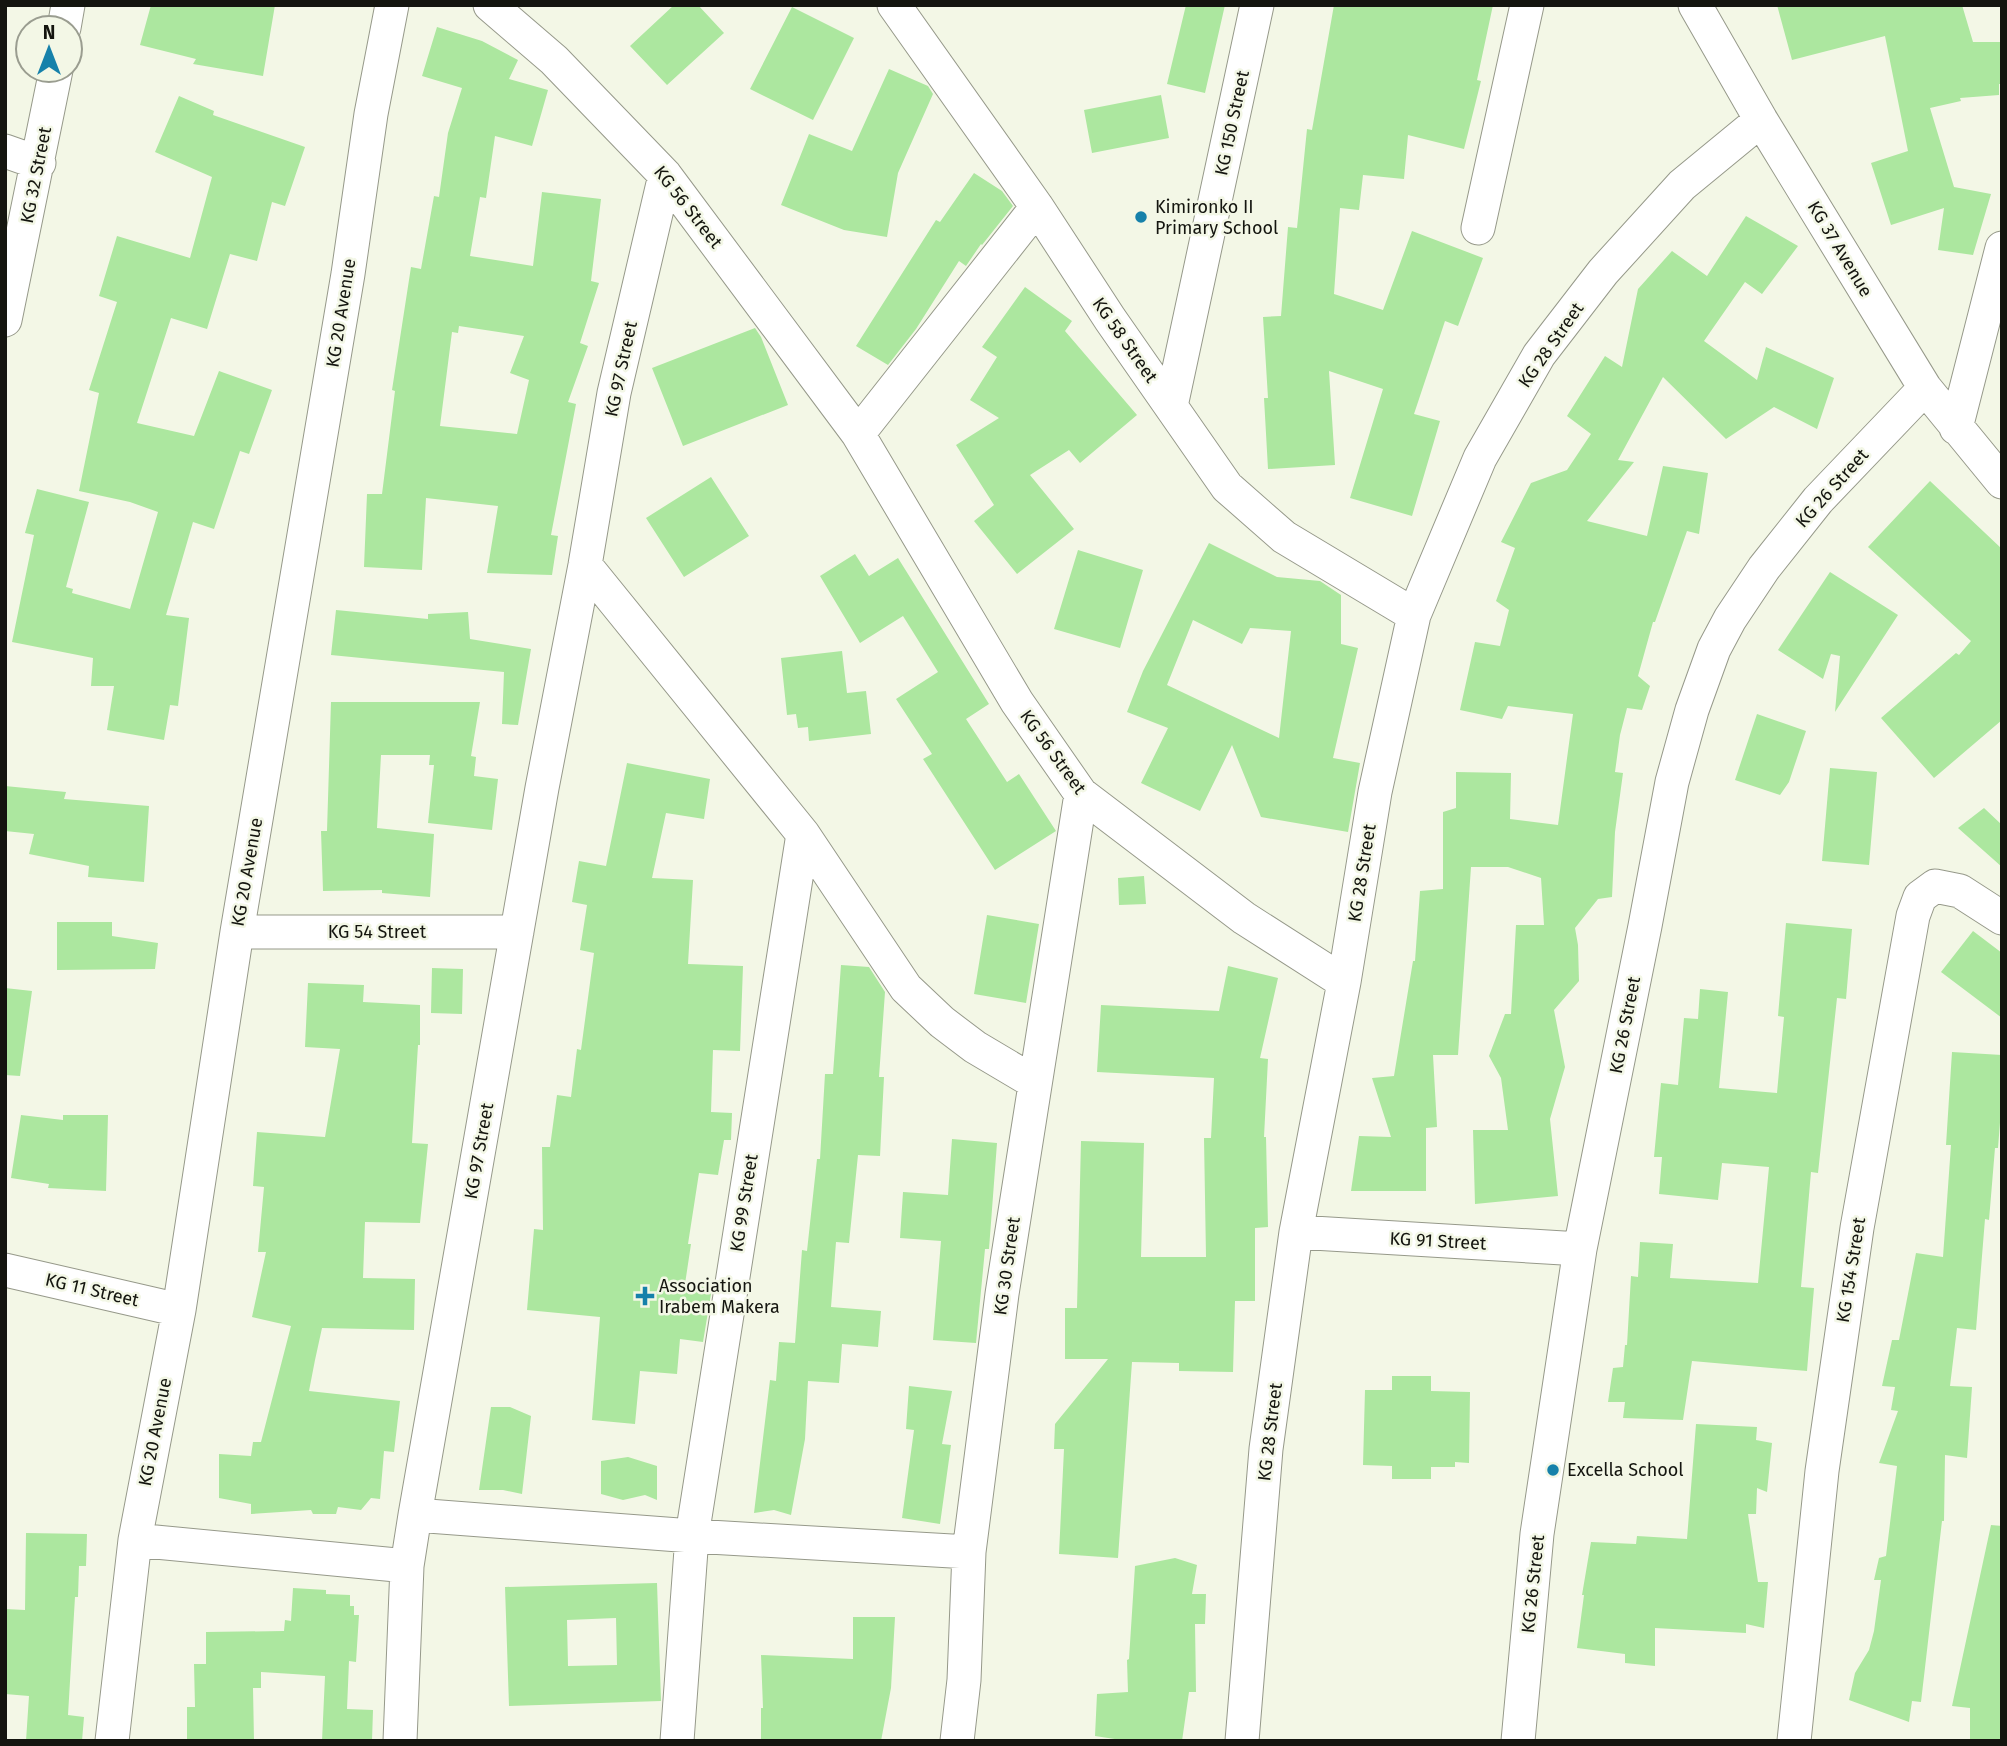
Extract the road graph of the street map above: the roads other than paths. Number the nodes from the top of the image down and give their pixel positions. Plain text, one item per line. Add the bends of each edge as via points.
1 (392, 5) edge
2 (490, 5) edge
3 (894, 5) edge
4 (1257, 5) edge
5 (1527, 5) edge
6 (1695, 5) edge
7 (53, 84) edge
8 (1761, 120) junction
9 (5, 151) edge
10 (39, 163) junction
11 (665, 175) junction
12 (1037, 207) junction
13 (1478, 228) dead end
14 (2002, 248) edge
15 (5, 320) edge
16 (1925, 388) junction
17 (1171, 406) junction
18 (1956, 428) junction
19 (858, 434) junction
20 (2002, 482) edge
21 (585, 565) junction
22 (1414, 615) junction
23 (1081, 794) junction
24 (803, 834) junction
25 (2002, 918) edge
26 (237, 932) junction
27 (517, 932) junction
28 (1344, 982) junction
29 (1034, 1082) junction
30 (1296, 1232) junction
31 (1580, 1249) junction
32 (5, 1270) edge
33 (179, 1310) junction
34 (415, 1515) junction
35 (692, 1536) junction
36 (135, 1540) junction
37 (969, 1552) junction
38 (407, 1566) junction
39 (112, 1741) edge
40 (400, 1741) edge
41 (677, 1741) edge
42 (957, 1741) edge
43 (1242, 1741) edge
44 (1518, 1741) edge
45 (1794, 1741) edge

1 - 26 street, KG 20 Avenue
2 - 11 street, KG 56 Street via 554,60
3 - 12 street, KG 58 Street
4 - 17 street, KG 150 Street
5 - 13 street
6 - 8 street, KG 37 Avenue
7 - 10 street, KG 32 Street
8 - 16 street, KG 37 Avenue
8 - 22 street, KG 28 Street via 1682,185 1603,272 1539,355 1480,458
9 - 10 street
10 - 15 street, KG 32 Street
11 - 19 street, KG 56 Street
11 - 21 street, KG 97 Street via 614,394
12 - 17 street, KG 58 Street
12 - 19 street
14 - 18 street
16 - 18 street, KG 37 Avenue
16 - 31 street, KG 26 Street via 1818,500 1764,568 1714,649 1672,782
17 - 22 street, KG 58 Street via 1227,487 1284,537
18 - 20 street, KG 37 Avenue
19 - 23 street, KG 56 Street via 1010,690
21 - 24 street
21 - 27 street, KG 97 Street
22 - 28 street, KG 28 Street via 1376,792
23 - 28 street, KG 56 Street via 1244,918
23 - 29 street, KG 30 Street
24 - 29 street via 906,988 975,1047
24 - 35 street, KG 99 Street
25 - 45 street, KG 154 Street via 1960,891 1936,886 1920,897 1913,916 1857,1228 1827,1431
26 - 27 street, KG 54 Street
26 - 33 street, KG 20 Avenue
27 - 34 street, KG 97 Street
28 - 30 street, KG 28 Street
29 - 37 street, KG 30 Street
30 - 31 street, KG 91 Street
30 - 43 street, KG 28 Street via 1266,1449
31 - 44 street, KG 26 Street via 1537,1534
32 - 33 street, KG 11 Street
33 - 36 street, KG 20 Avenue
34 - 35 street
34 - 38 street, KG 97 Street
35 - 37 street
35 - 41 street, KG 99 Street
36 - 38 street
36 - 39 street, KG 20 Avenue
37 - 42 street, KG 30 Street
38 - 40 street, KG 97 Street

